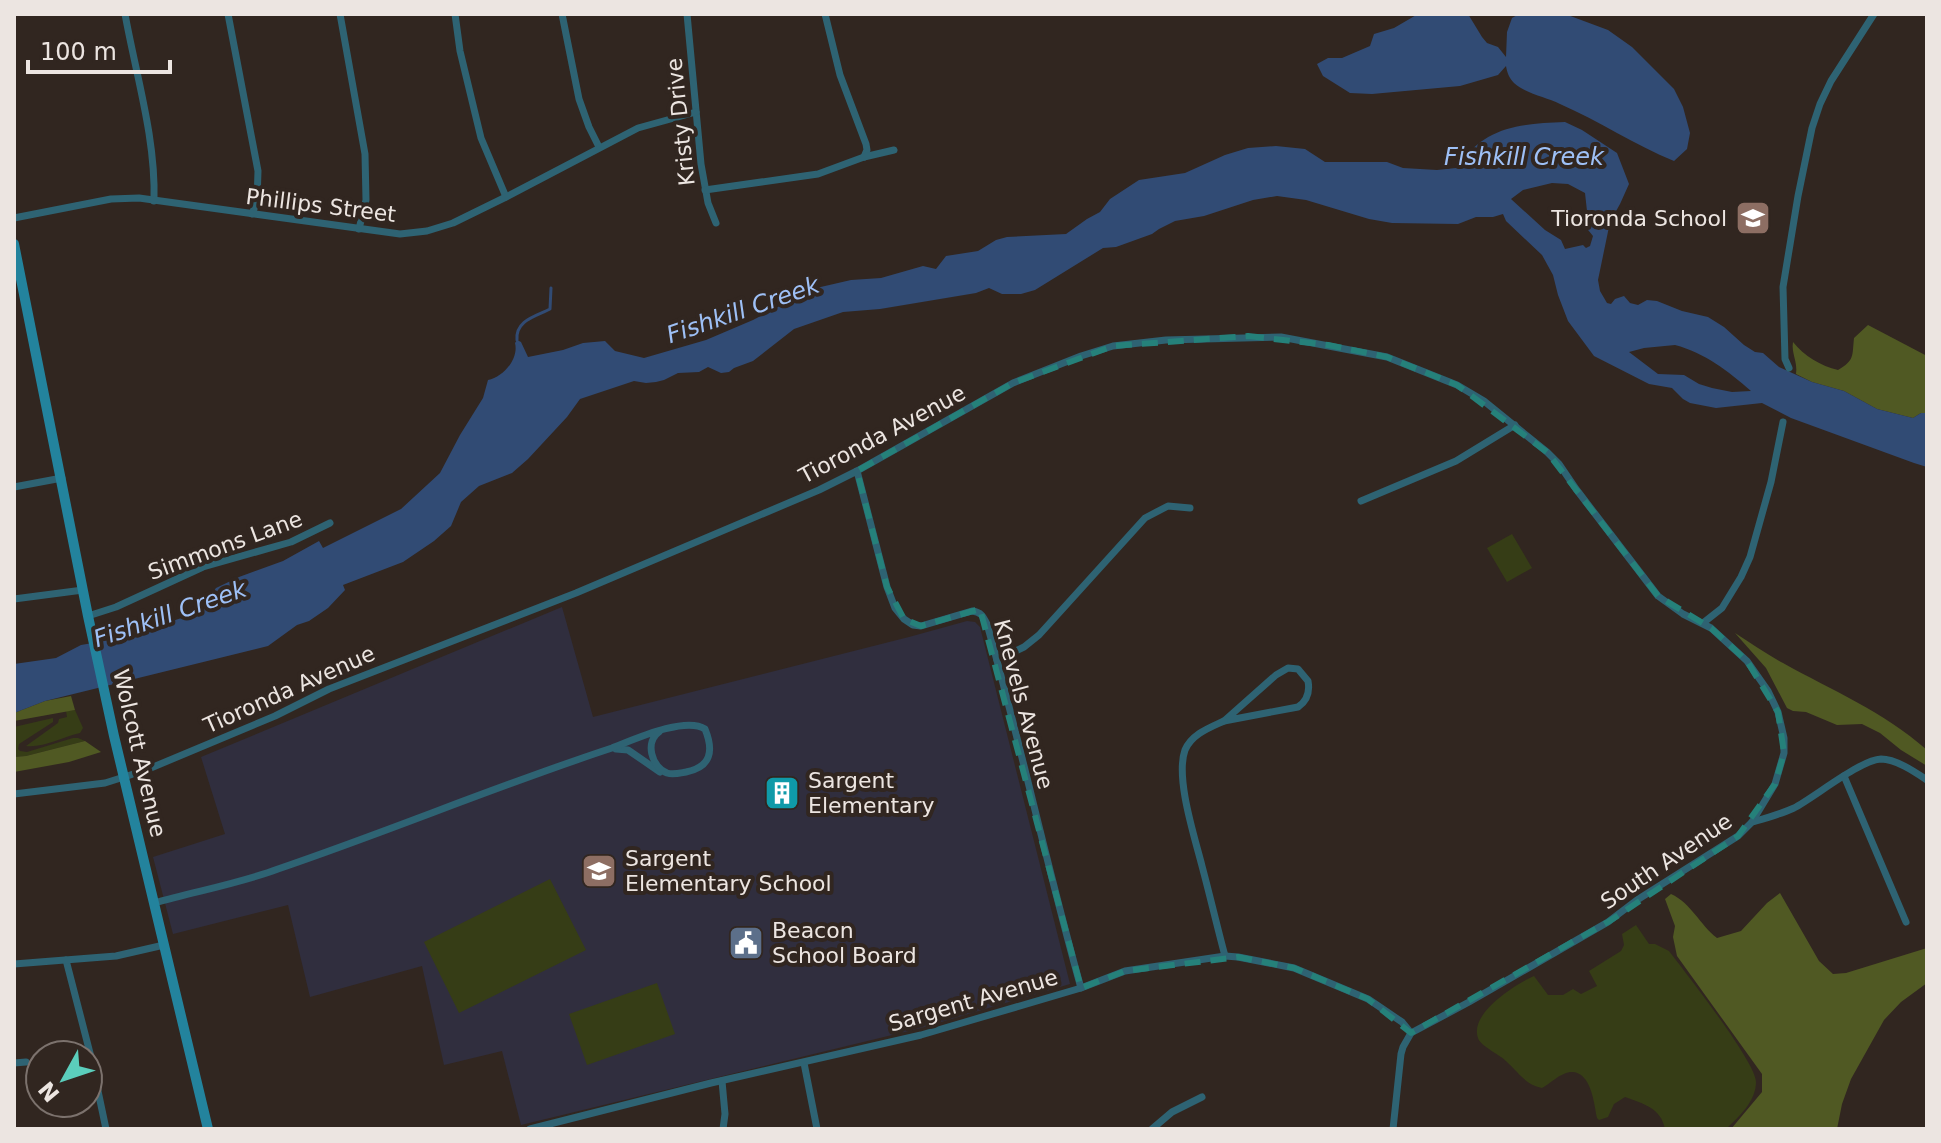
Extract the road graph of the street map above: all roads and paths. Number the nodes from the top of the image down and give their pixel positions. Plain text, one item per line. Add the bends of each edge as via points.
1 (125, 14) edge
2 (228, 14) edge
3 (340, 14) edge
4 (455, 14) edge
5 (562, 14) edge
6 (687, 14) edge
7 (825, 14) edge
8 (1874, 14) edge
9 (696, 112) junction
10 (599, 147) junction
11 (894, 150) dead end
12 (864, 157) junction
13 (705, 190) junction
14 (506, 197) junction
15 (154, 201) junction
16 (252, 214) junction
17 (14, 218) edge
18 (716, 223) dead end
19 (359, 229) junction
20 (14, 244) edge
21 (1789, 368) dead end
22 (1783, 422) dead end
23 (1515, 425) junction
24 (857, 471) junction
25 (62, 478) junction
26 (14, 487) edge
27 (1361, 501) dead end
28 (1190, 508) dead end
29 (330, 523) dead end
30 (83, 590) junction
31 (14, 599) edge
32 (89, 619) junction
33 (1703, 623) junction
34 (997, 660) junction
35 (1224, 721) junction
36 (659, 732) junction
37 (610, 748) junction
38 (668, 773) junction
39 (1844, 776) junction
40 (124, 778) junction
41 (1927, 780) edge
42 (14, 794) edge
43 (1752, 822) junction
44 (154, 903) junction
45 (1906, 922) dead end
46 (164, 945) junction
47 (1225, 956) junction
48 (66, 960) junction
49 (14, 964) edge
50 (1081, 988) junction
51 (1411, 1033) junction
52 (804, 1063) junction
53 (722, 1081) junction
54 (1202, 1097) dead end
55 (106, 1129) edge
56 (208, 1129) edge
57 (530, 1129) edge
58 (723, 1129) edge
59 (817, 1129) edge
60 (1152, 1129) edge
61 (1393, 1129) edge

1 - 15 street via 150,141
2 - 16 street via 258,171
3 - 19 street via 365,154 366,200
4 - 14 street via 478,125
5 - 10 street via 579,99
6 - 9 street, Kristy Drive
7 - 12 street via 840,75 866,144
8 - 21 street via 1831,81 1812,128 1783,287
9 - 10 street, Phillips Street via 638,128
9 - 13 street, Kristy Drive
10 - 14 street, Phillips Street
11 - 12 street
12 - 13 street via 818,174
13 - 18 street, Kristy Drive
14 - 19 street, Phillips Street via 427,231
15 - 16 street, Phillips Street
15 - 17 street, Phillips Street via 111,199
16 - 19 street, Phillips Street
20 - 25 main road, Wolcott Avenue
22 - 33 street via 1750,557 1722,608
23 - 24 street, Tioronda Avenue via 1457,385 1387,357 1281,337 1166,340 1113,346 1013,383
23 - 27 street via 1456,461
23 - 33 street, Tioronda Avenue via 1559,464 1658,596
24 - 34 street, Knevels Avenue via 895,608 921,626 978,612
24 - 40 street, Tioronda Avenue
25 - 26 street
25 - 30 main road, Wolcott Avenue
28 - 34 street via 1168,506 1145,518 1039,635
29 - 32 street, Simmons Lane via 291,542 203,567
30 - 31 street
30 - 32 main road, Wolcott Avenue
32 - 40 main road, Wolcott Avenue
33 - 43 street, South Avenue via 1747,661 1778,712 1784,753 1775,784
34 - 50 street, Knevels Avenue
35 - 35 street via 1298,707 1309,694 1308,681 1298,669 1288,668
35 - 47 street via 1194,737 1183,760 1189,814
36 - 37 street
36 - 38 street via 653,736 651,753
36 - 38 street via 699,725 708,737 710,754 703,766
37 - 38 street via 628,750
37 - 44 street via 278,869
39 - 41 street via 1880,759
39 - 43 street via 1794,808
39 - 45 street
40 - 42 street, Tioronda Avenue
40 - 44 main road, Wolcott Avenue
43 - 51 street, South Avenue via 1608,922
44 - 46 main road, Wolcott Avenue
46 - 48 street
46 - 56 main road, Wolcott Avenue
47 - 50 street, Sargent Avenue via 1125,971
47 - 51 street, Sargent Avenue via 1294,968 1368,999
48 - 49 street
48 - 55 street
50 - 52 street, Sargent Avenue
51 - 61 street via 1401,1054
52 - 53 street, Sargent Avenue
52 - 59 street
53 - 57 street, Sargent Avenue
53 - 58 street
54 - 60 street

